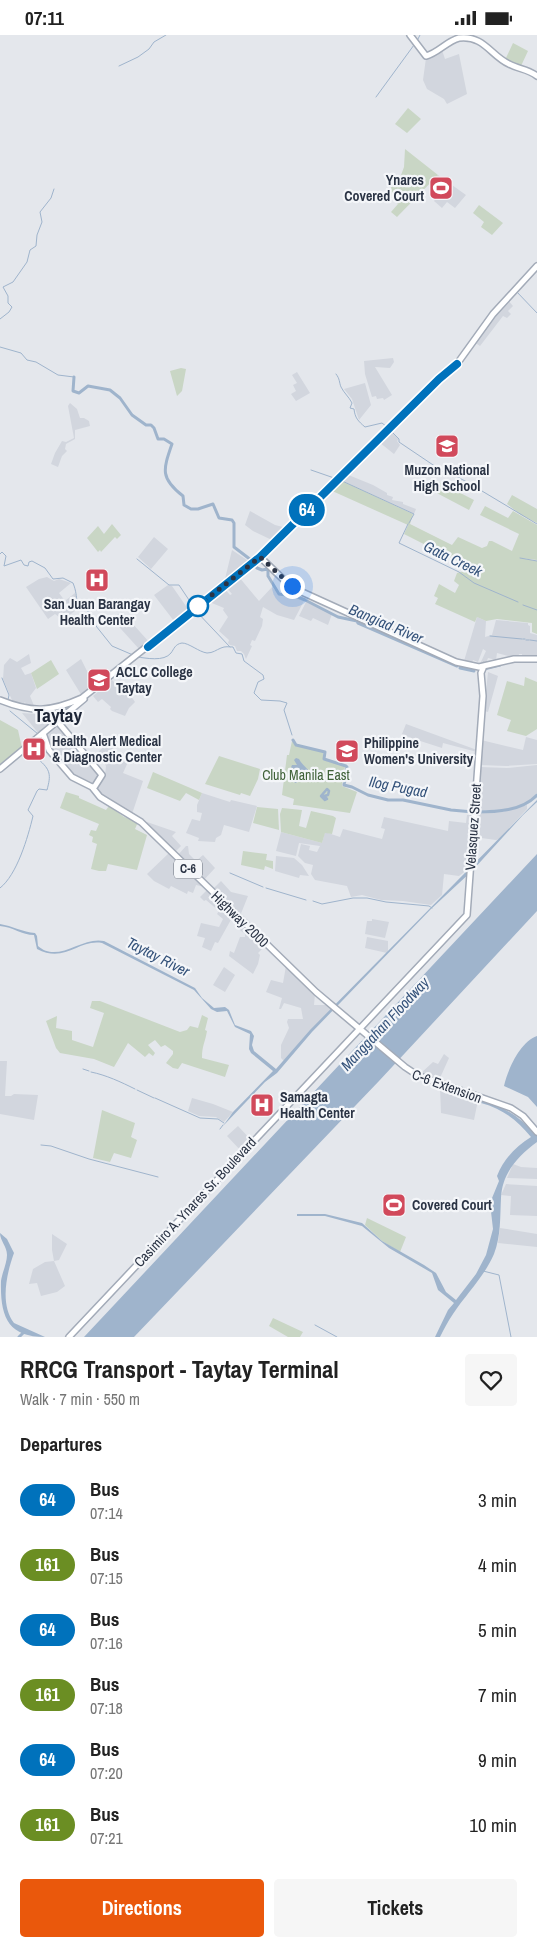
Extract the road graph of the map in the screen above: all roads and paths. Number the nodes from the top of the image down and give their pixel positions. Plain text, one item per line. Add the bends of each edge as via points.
1 (410, 35) edge
2 (537, 76) edge
3 (537, 266) edge
4 (260, 557) junction
5 (537, 659) edge
6 (484, 666) junction
7 (122, 667) junction
8 (474, 667) junction
9 (482, 680) junction
10 (83, 698) junction
11 (0, 702) edge
12 (56, 710) junction
13 (59, 720) junction
14 (41, 735) junction
15 (0, 769) edge
16 (94, 788) junction
17 (467, 915) joint
18 (359, 1031) junction
19 (537, 1134) edge
20 (68, 1337) edge

1 - 2 main road via 426,56 458,38 476,39 488,45 507,63
3 - 4 main road via 497,309 457,364 374,441
4 - 7 main road
4 - 8 main road via 302,592 428,651
5 - 6 main road via 514,659
6 - 8 main road
6 - 9 main road, Velasquez Street
7 - 10 main road
7 - 10 main road
8 - 9 main road
9 - 17 main road, Velasquez Street
10 - 12 main road
10 - 13 main road
11 - 12 main road via 28,713
12 - 13 main road
13 - 14 main road
13 - 16 main road via 102,775
14 - 15 main road
14 - 16 main road, C-6 via 71,776
16 - 18 main road, Highway 2000 / C-6 via 100,797 141,822
17 - 18 main road, Casimiro A. Ynares Sr. Boulevard
18 - 19 main road, C-6 Extension / C-6 via 417,1077 510,1109
18 - 20 main road, Casimiro A. Ynares Sr. Boulevard

